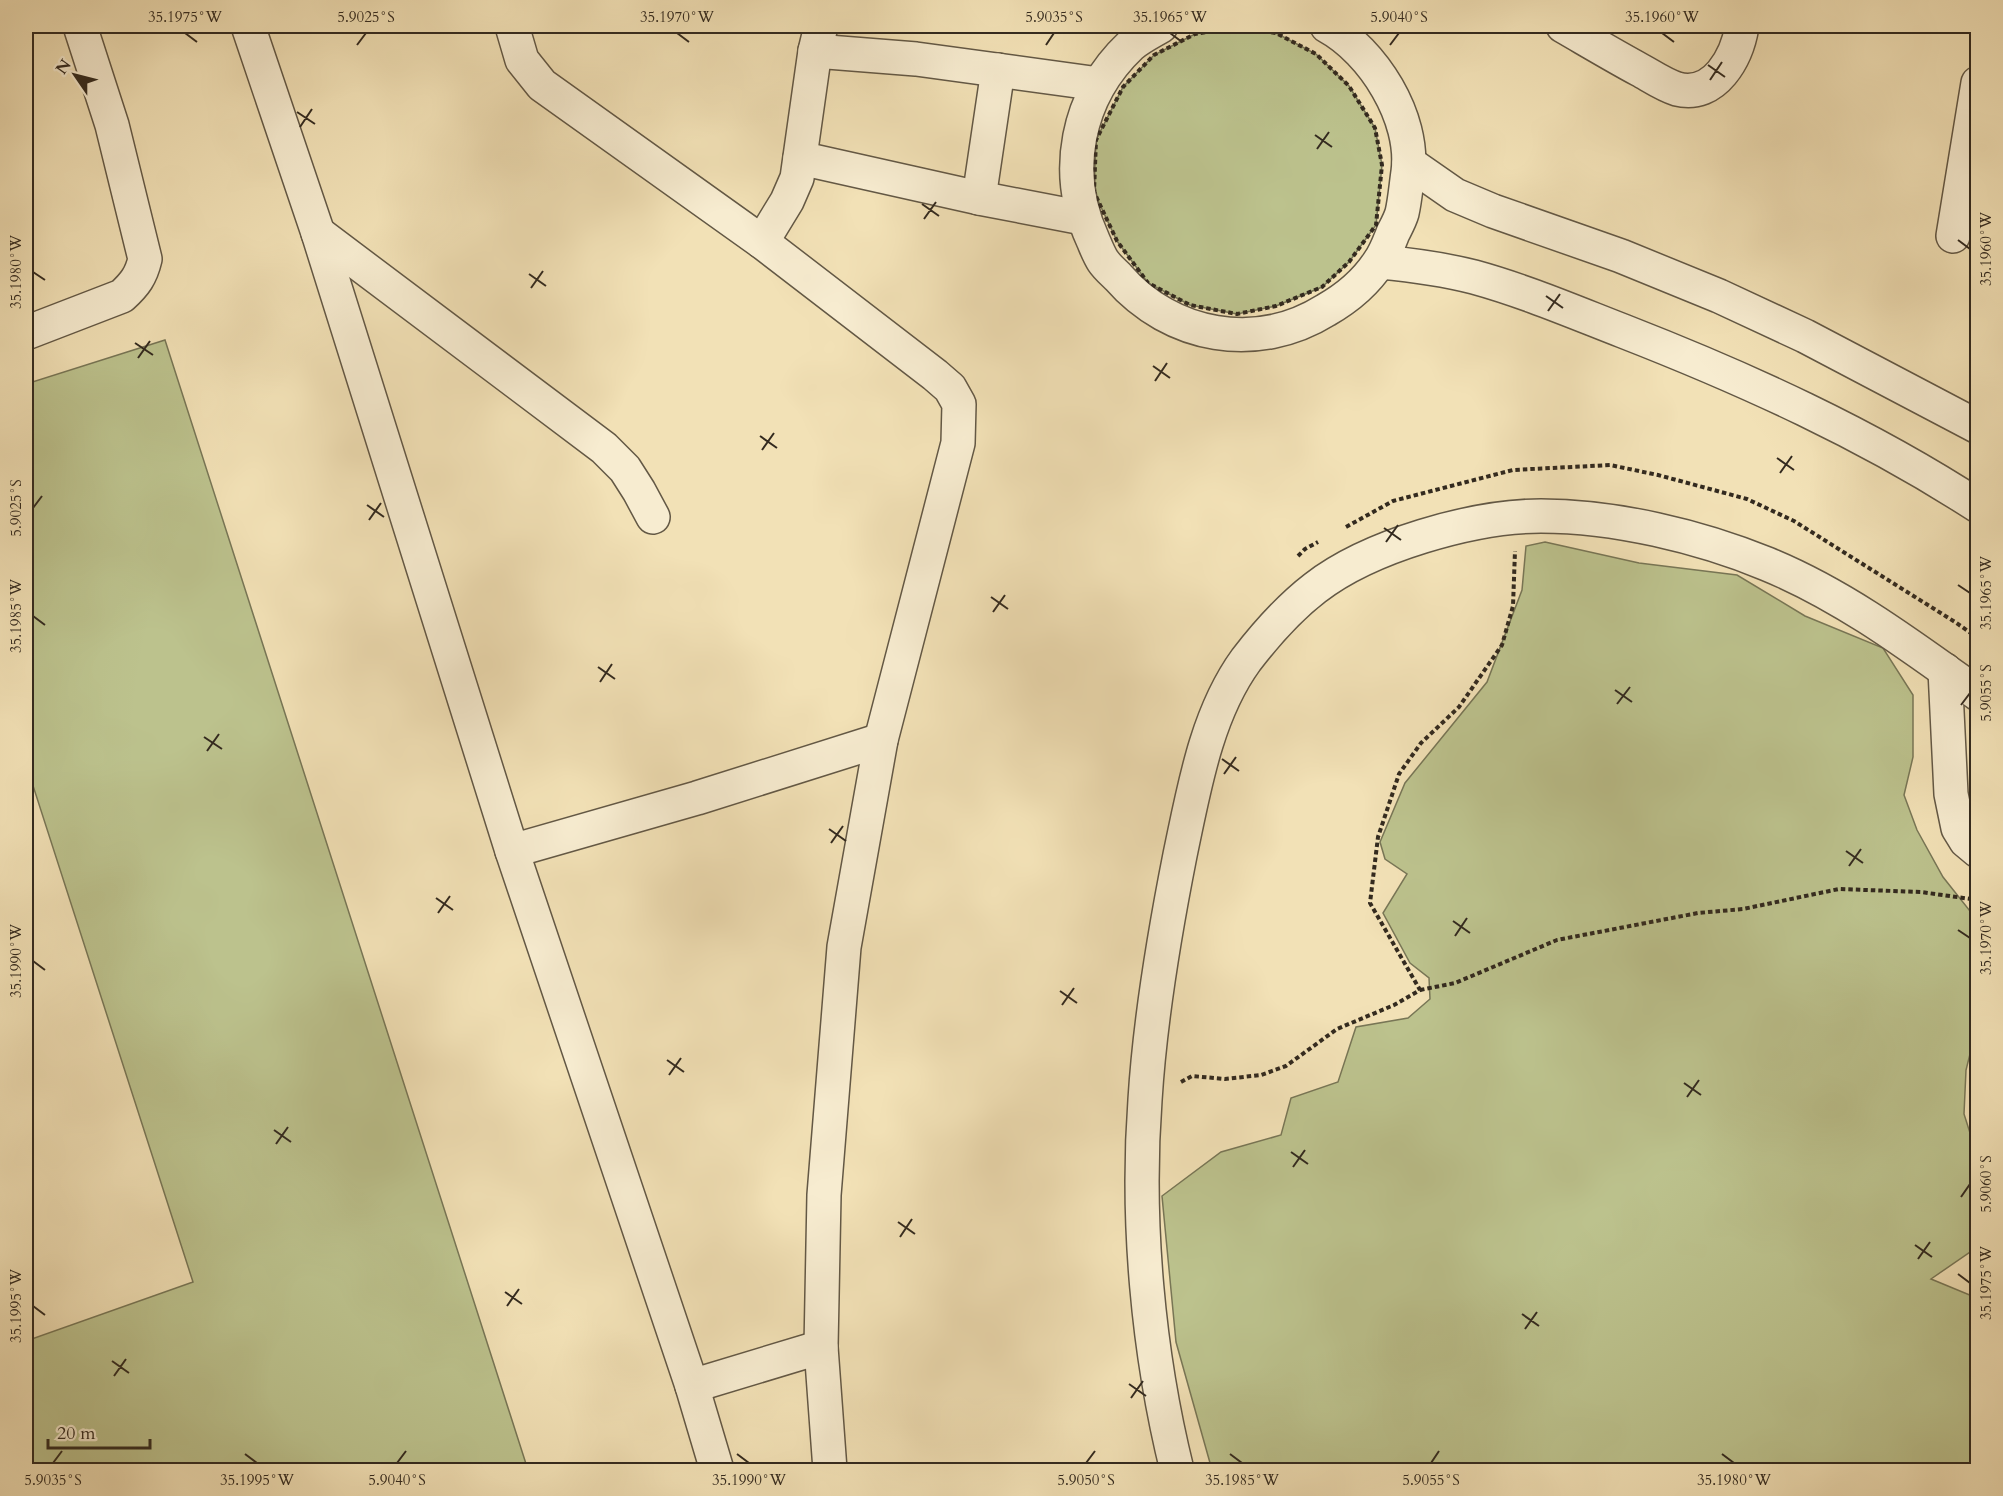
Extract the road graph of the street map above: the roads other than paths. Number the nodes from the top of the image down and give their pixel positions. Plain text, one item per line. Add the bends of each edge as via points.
1 (80, 26) edge
2 (248, 26) edge
3 (512, 26) edge
4 (1161, 26) edge
5 (1563, 26) edge
6 (1742, 26) edge
7 (1335, 28) edge
8 (818, 38) edge
9 (998, 70) junction
10 (1977, 83) edge
11 (1111, 86) junction
12 (800, 158) junction
13 (1409, 163) junction
14 (979, 198) junction
15 (1083, 218) junction
16 (318, 233) junction
17 (1953, 236) dead end
18 (762, 242) junction
19 (1380, 262) junction
20 (26, 333) edge
21 (1977, 428) edge
22 (1977, 506) edge
23 (653, 517) dead end
24 (1945, 670) junction
25 (1977, 694) edge
26 (880, 740) junction
27 (512, 851) junction
28 (1977, 851) edge
29 (821, 1347) junction
30 (692, 1386) junction
31 (717, 1470) edge
32 (830, 1470) edge
33 (1177, 1470) edge

1 - 20 street via 112,125 145,259 142,274 122,296
2 - 16 street
3 - 18 street via 522,60 542,85
4 - 11 street via 1131,45
5 - 6 street via 1678,89 1712,84 1736,50
7 - 13 street via 1367,58 1389,90 1403,125
8 - 9 street via 916,59
8 - 12 street
9 - 11 street
9 - 14 street
10 - 17 street
11 - 15 street via 1085,116 1077,149 1077,184
12 - 14 street
12 - 18 street via 787,201
13 - 19 street via 1402,215
13 - 21 street via 1464,199 1621,256 1805,336
14 - 15 street
15 - 19 street via 1102,260 1133,295 1173,321 1217,334 1264,334 1309,321 1349,296
16 - 23 street via 604,448 625,469
16 - 27 street
18 - 26 street via 935,375 950,388 959,404 958,443
19 - 22 street via 1428,267 1503,286 1692,358 1869,442
24 - 25 street
24 - 28 street via 1951,794 1958,828
24 - 33 street via 1859,612 1769,564 1716,545 1593,519 1538,516 1481,523 1419,537 1362,560 1316,587 1277,623 1245,662 1222,701 1202,760 1168,915 1154,1006 1144,1102 1145,1249 1150,1320
26 - 27 street
26 - 29 street via 844,947 824,1195
27 - 30 street
29 - 30 street
29 - 32 street
30 - 31 street

